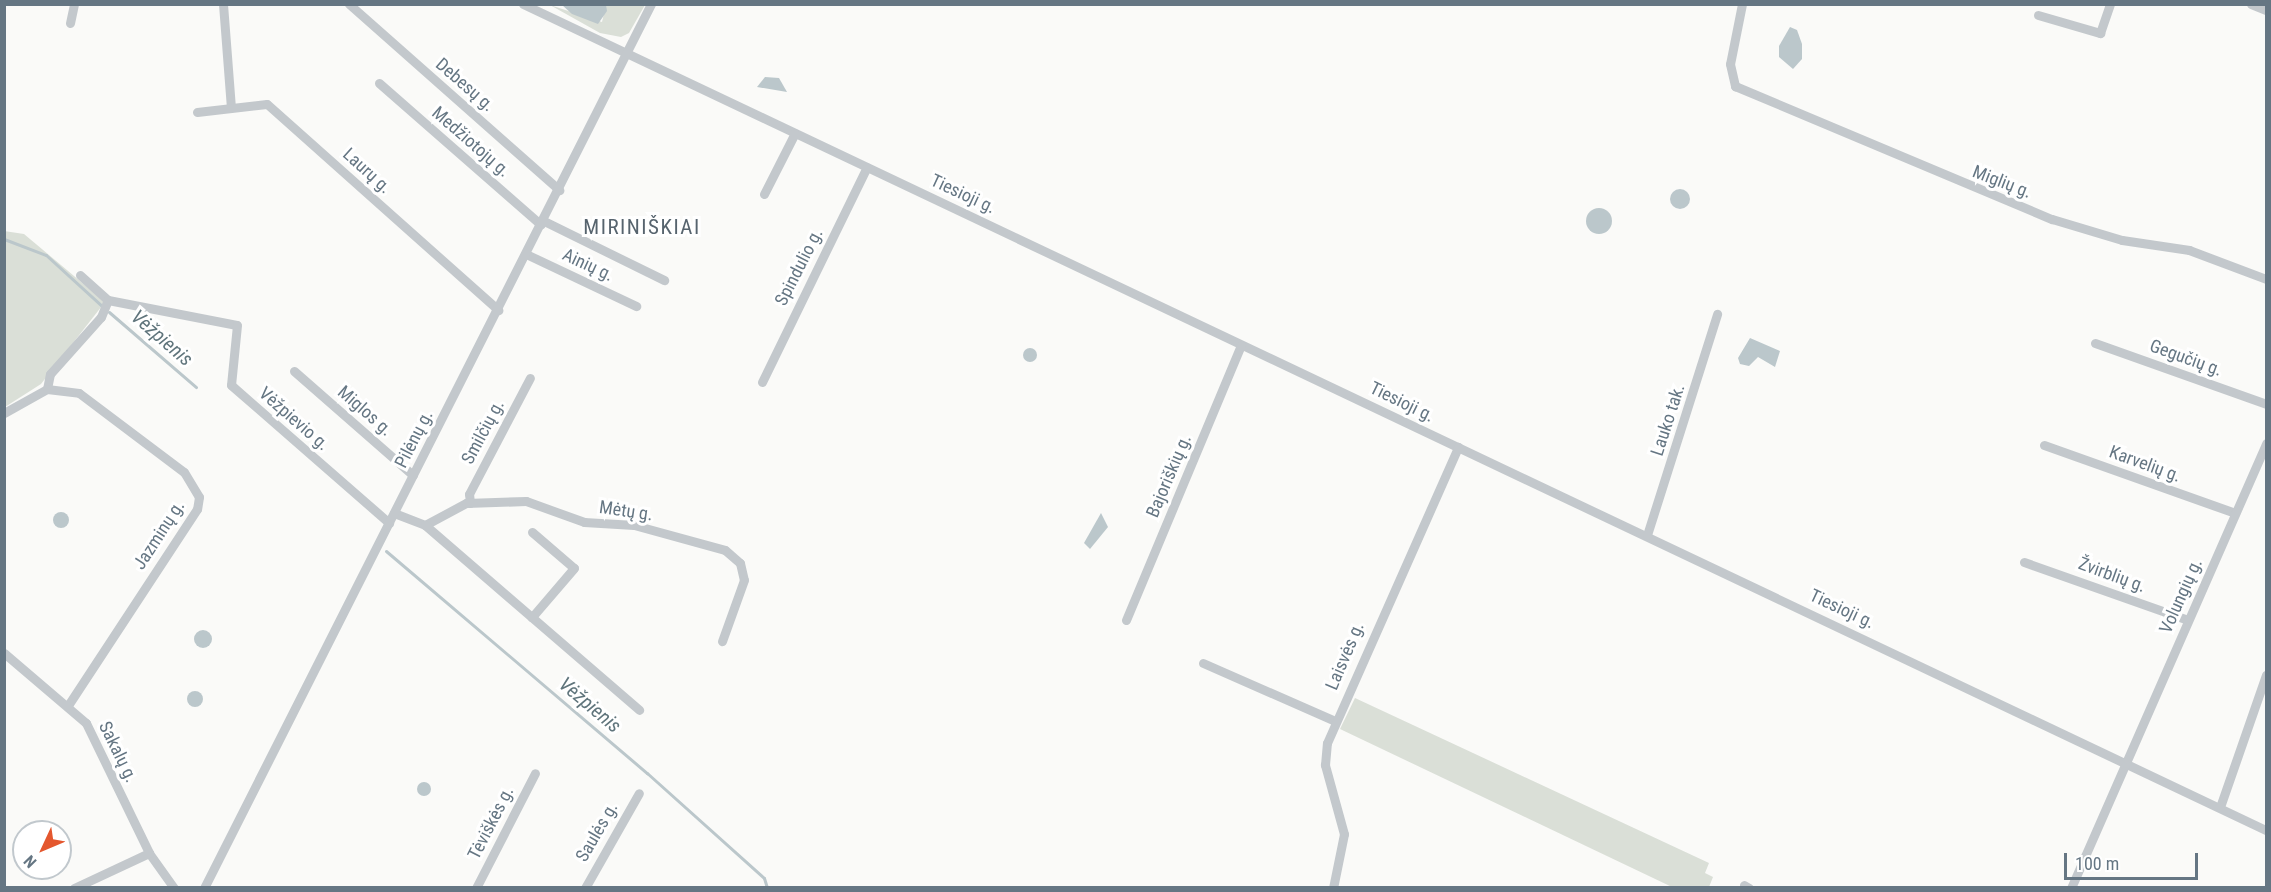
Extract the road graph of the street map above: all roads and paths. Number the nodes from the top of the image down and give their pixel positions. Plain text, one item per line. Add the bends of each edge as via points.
1 (74, 4) edge
2 (223, 4) edge
3 (349, 4) edge
4 (523, 4) edge
5 (651, 4) edge
6 (1742, 4) edge
7 (2110, 4) edge
8 (2251, 4) edge
9 (2266, 10) edge
10 (2038, 15) dead end
11 (70, 23) dead end
12 (627, 53) junction
13 (379, 83) dead end
14 (231, 108) junction
15 (197, 112) dead end
16 (795, 133) junction
17 (867, 167) junction
18 (559, 190) junction
19 (764, 194) dead end
20 (543, 223) junction
21 (526, 254) junction
22 (80, 275) dead end
23 (2266, 279) edge
24 (664, 280) dead end
25 (108, 300) junction
26 (636, 306) dead end
27 (498, 310) junction
28 (1717, 314) dead end
29 (2095, 343) dead end
30 (1241, 345) junction
31 (294, 371) dead end
32 (530, 378) dead end
33 (762, 382) dead end
34 (47, 389) junction
35 (2266, 404) edge
36 (4, 413) edge
37 (2266, 443) edge
38 (2044, 445) dead end
39 (1458, 447) junction
40 (413, 475) junction
41 (470, 502) junction
42 (2235, 513) junction
43 (392, 518) junction
44 (426, 525) junction
45 (532, 532) dead end
46 (1647, 536) junction
47 (2025, 562) dead end
48 (532, 617) junction
49 (1126, 620) dead end
50 (2188, 620) junction
51 (722, 641) dead end
52 (4, 653) edge
53 (1203, 663) dead end
54 (2266, 675) edge
55 (69, 704) junction
56 (639, 710) dead end
57 (1335, 721) junction
58 (2126, 762) junction
59 (535, 773) dead end
60 (639, 793) dead end
61 (2220, 807) junction
62 (2266, 830) edge
63 (149, 853) junction
64 (74, 888) edge
65 (174, 888) edge
66 (204, 888) edge
67 (476, 888) edge
68 (585, 888) edge
69 (1333, 888) edge
70 (2071, 888) edge

1 - 11 street
2 - 14 street
3 - 18 street, Debesų g.
4 - 12 street, Tiesioji g.
5 - 12 street, Pilėnų g.
6 - 23 street, Miglių g. via 1730,64 1735,86 2052,219 2122,240 2189,250
7 - 10 street via 2100,33
8 - 9 street
12 - 16 street, Tiesioji g.
12 - 18 street, Pilėnų g.
13 - 20 street, Medžiotojų g.
14 - 15 street, Laurų g.
14 - 27 street, Laurų g. via 267,104
16 - 17 street, Tiesioji g.
16 - 19 street
17 - 30 street, Tiesioji g.
17 - 33 street, Spindulio g.
18 - 20 street, Pilėnų g.
20 - 21 street, Pilėnų g.
20 - 24 street, Medžiotojų g.
21 - 26 street, Ainių g.
21 - 27 street, Pilėnų g.
22 - 25 street
25 - 34 street via 101,317 50,374
25 - 43 street, Vėžpievio g. via 229,321 238,333 231,385
27 - 40 street, Pilėnų g.
28 - 46 street, Lauko tak.
29 - 35 street, Gegučių g.
30 - 39 street, Tiesioji g.
30 - 49 street, Bajoriškių g.
31 - 40 street, Miglos g.
32 - 41 street, Smilčių g. via 469,494
34 - 36 street
34 - 55 street, Jazminų g. via 66,388 92,400 184,472 200,497 197,509
37 - 42 street, Volungių g.
38 - 42 street, Karvelių g.
39 - 46 street, Tiesioji g.
39 - 57 street, Laisvės g.
40 - 43 street, Pilėnų g.
41 - 44 street, Mėtų g.
41 - 51 street, Mėtų g. via 526,501 584,522 634,525 725,550 740,563 744,580
42 - 50 street, Volungių g.
43 - 44 street
43 - 66 street, Pilėnų g.
44 - 48 street
45 - 48 street via 574,568
46 - 58 street, Tiesioji g.
47 - 50 street, Žvirblių g.
48 - 56 street
50 - 58 street, Volungių g.
52 - 55 street, Sakalų g.
53 - 57 street
54 - 61 street
55 - 63 street, Sakalų g. via 92,731
57 - 69 street, Laisvės g. via 1324,755 1344,834
58 - 61 street, Tiesioji g.
58 - 70 street, Volungių g.
59 - 67 street, Tėviškės g.
60 - 68 street, Saulės g.
61 - 62 street, Tiesioji g.
63 - 64 street
63 - 65 street, Sakalų g.

